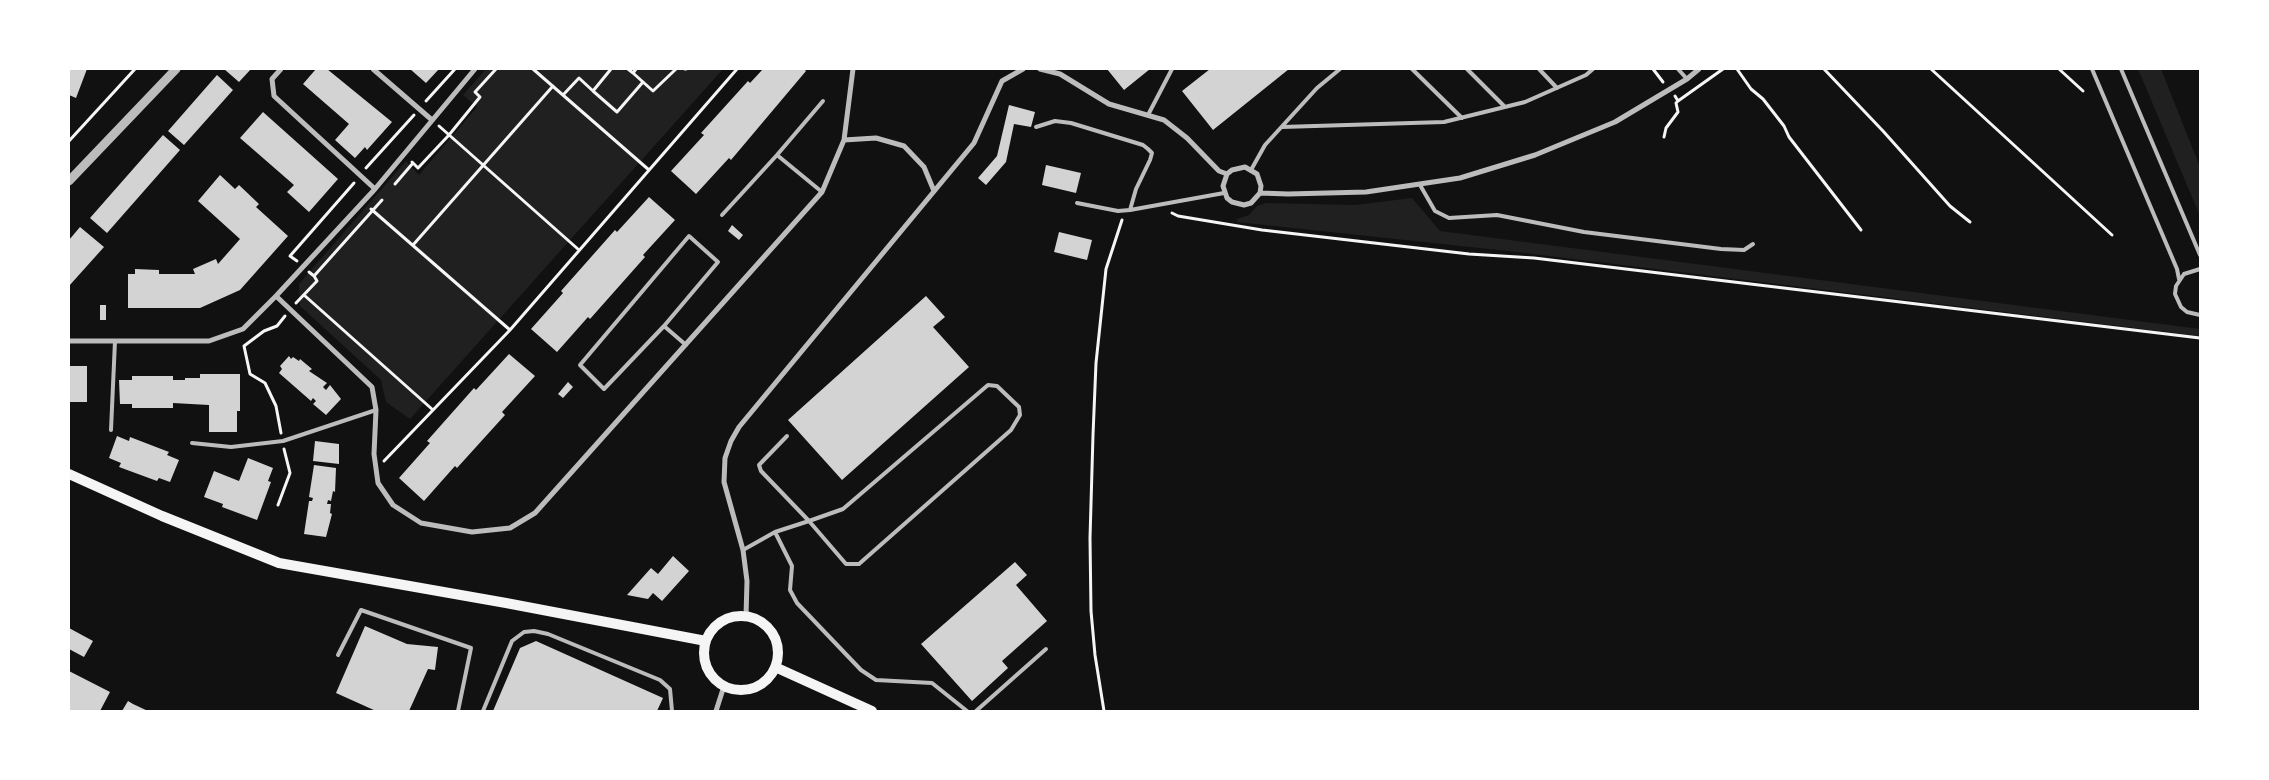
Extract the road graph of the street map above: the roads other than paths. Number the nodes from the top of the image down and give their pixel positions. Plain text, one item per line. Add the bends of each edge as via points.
1 (176, 69) edge
2 (281, 69) edge
3 (373, 69) edge
4 (476, 69) edge
5 (853, 69) edge
6 (1023, 69) edge
7 (1040, 69) edge
8 (1172, 69) edge
9 (1340, 69) edge
10 (1412, 69) edge
11 (1467, 69) edge
12 (1539, 69) edge
13 (1593, 69) edge
14 (1678, 69) edge
15 (1699, 69) edge
16 (2092, 69) edge
17 (2121, 69) edge
18 (1047, 70) edge
19 (1686, 79) junction
20 (1557, 88) junction
21 (823, 101) dead end
22 (1505, 107) junction
23 (1148, 115) junction
24 (1462, 118) junction
25 (432, 120) junction
26 (1036, 127) dead end
27 (1282, 127) junction
28 (844, 140) junction
29 (777, 155) junction
30 (1252, 170) junction
31 (1227, 174) junction
32 (69, 181) edge
33 (1420, 186) junction
34 (375, 189) junction
35 (934, 191) junction
36 (822, 192) junction
37 (1224, 193) junction
38 (1260, 193) junction
39 (1077, 204) dead end
40 (1128, 210) junction
41 (722, 215) dead end
42 (1753, 244) dead end
43 (2200, 255) edge
44 (2200, 269) edge
45 (2179, 279) junction
46 (276, 296) junction
47 (2200, 315) edge
48 (664, 326) junction
49 (69, 341) edge
50 (115, 341) junction
51 (686, 345) junction
52 (376, 410) junction
53 (111, 430) dead end
54 (787, 436) dead end
55 (192, 444) dead end
56 (69, 474) edge
57 (809, 522) junction
58 (774, 532) junction
59 (744, 550) junction
60 (746, 616) junction
61 (706, 642) junction
62 (1046, 649) dead end
63 (338, 655) dead end
64 (775, 667) junction
65 (724, 686) junction
66 (458, 711) edge
67 (483, 711) edge
68 (672, 711) edge
69 (716, 711) edge
70 (872, 711) edge
71 (967, 711) edge
72 (976, 711) edge

1 - 32 street
2 - 34 street via 272,79 274,96
3 - 25 street
4 - 25 street
5 - 28 street
6 - 35 street via 1002,81 974,143
7 - 18 street
8 - 23 lane
9 - 27 lane via 1317,88
10 - 24 lane
11 - 22 lane
12 - 20 lane
13 - 20 lane
14 - 19 lane
15 - 19 street
16 - 45 lane via 2178,269
17 - 43 lane
18 - 23 street via 1060,74 1109,104
19 - 33 street via 1615,122 1535,155 1460,178
20 - 22 lane
21 - 29 lane
22 - 24 lane
23 - 31 street via 1164,120 1219,171
24 - 27 lane via 1444,122
25 - 34 street
26 - 40 lane via 1055,121 1071,123 1148,148 1152,153 1150,160
27 - 30 lane via 1265,145
28 - 35 street via 876,138 904,146 924,167
28 - 36 street
29 - 36 lane
29 - 41 lane
30 - 31 street via 1238,167
30 - 38 street via 1260,180
31 - 37 street
33 - 38 street via 1366,192
33 - 42 lane via 1434,211 1449,218 1497,215 1584,232 1722,249 1744,250
34 - 46 street
35 - 59 street via 730,441 724,482
36 - 51 street
37 - 38 street via 1232,202 1244,205 1251,203
37 - 40 lane
39 - 40 lane
44 - 45 lane via 2191,270
45 - 47 lane via 2177,301 2187,312
46 - 50 street via 243,328 209,341
46 - 52 street via 372,387
48 - 48 lane via 604,389 580,365 690,236 718,262
48 - 51 lane
49 - 50 street
50 - 53 lane
51 - 52 street via 535,513 510,528 472,532 421,523 393,505 378,483 374,454
52 - 55 lane via 283,441 231,447
54 - 57 lane via 758,465
56 - 61 main road via 279,563
57 - 57 lane via 843,509 988,386 997,386 1019,407 1020,415 1011,430 859,564 846,564
57 - 58 lane
58 - 59 lane
58 - 71 lane via 792,566 790,590 797,603 861,670 876,680 932,683
59 - 60 street
60 - 61 main road via 724,620 710,633
60 - 64 main road via 760,621 773,634 778,652
61 - 65 main road via 704,661 714,678
62 - 72 lane
63 - 66 lane via 361,610 471,648
64 - 65 main road via 768,678 751,689
64 - 70 main road
65 - 69 street
67 - 68 lane via 512,641 524,632 534,631 660,680 670,689

